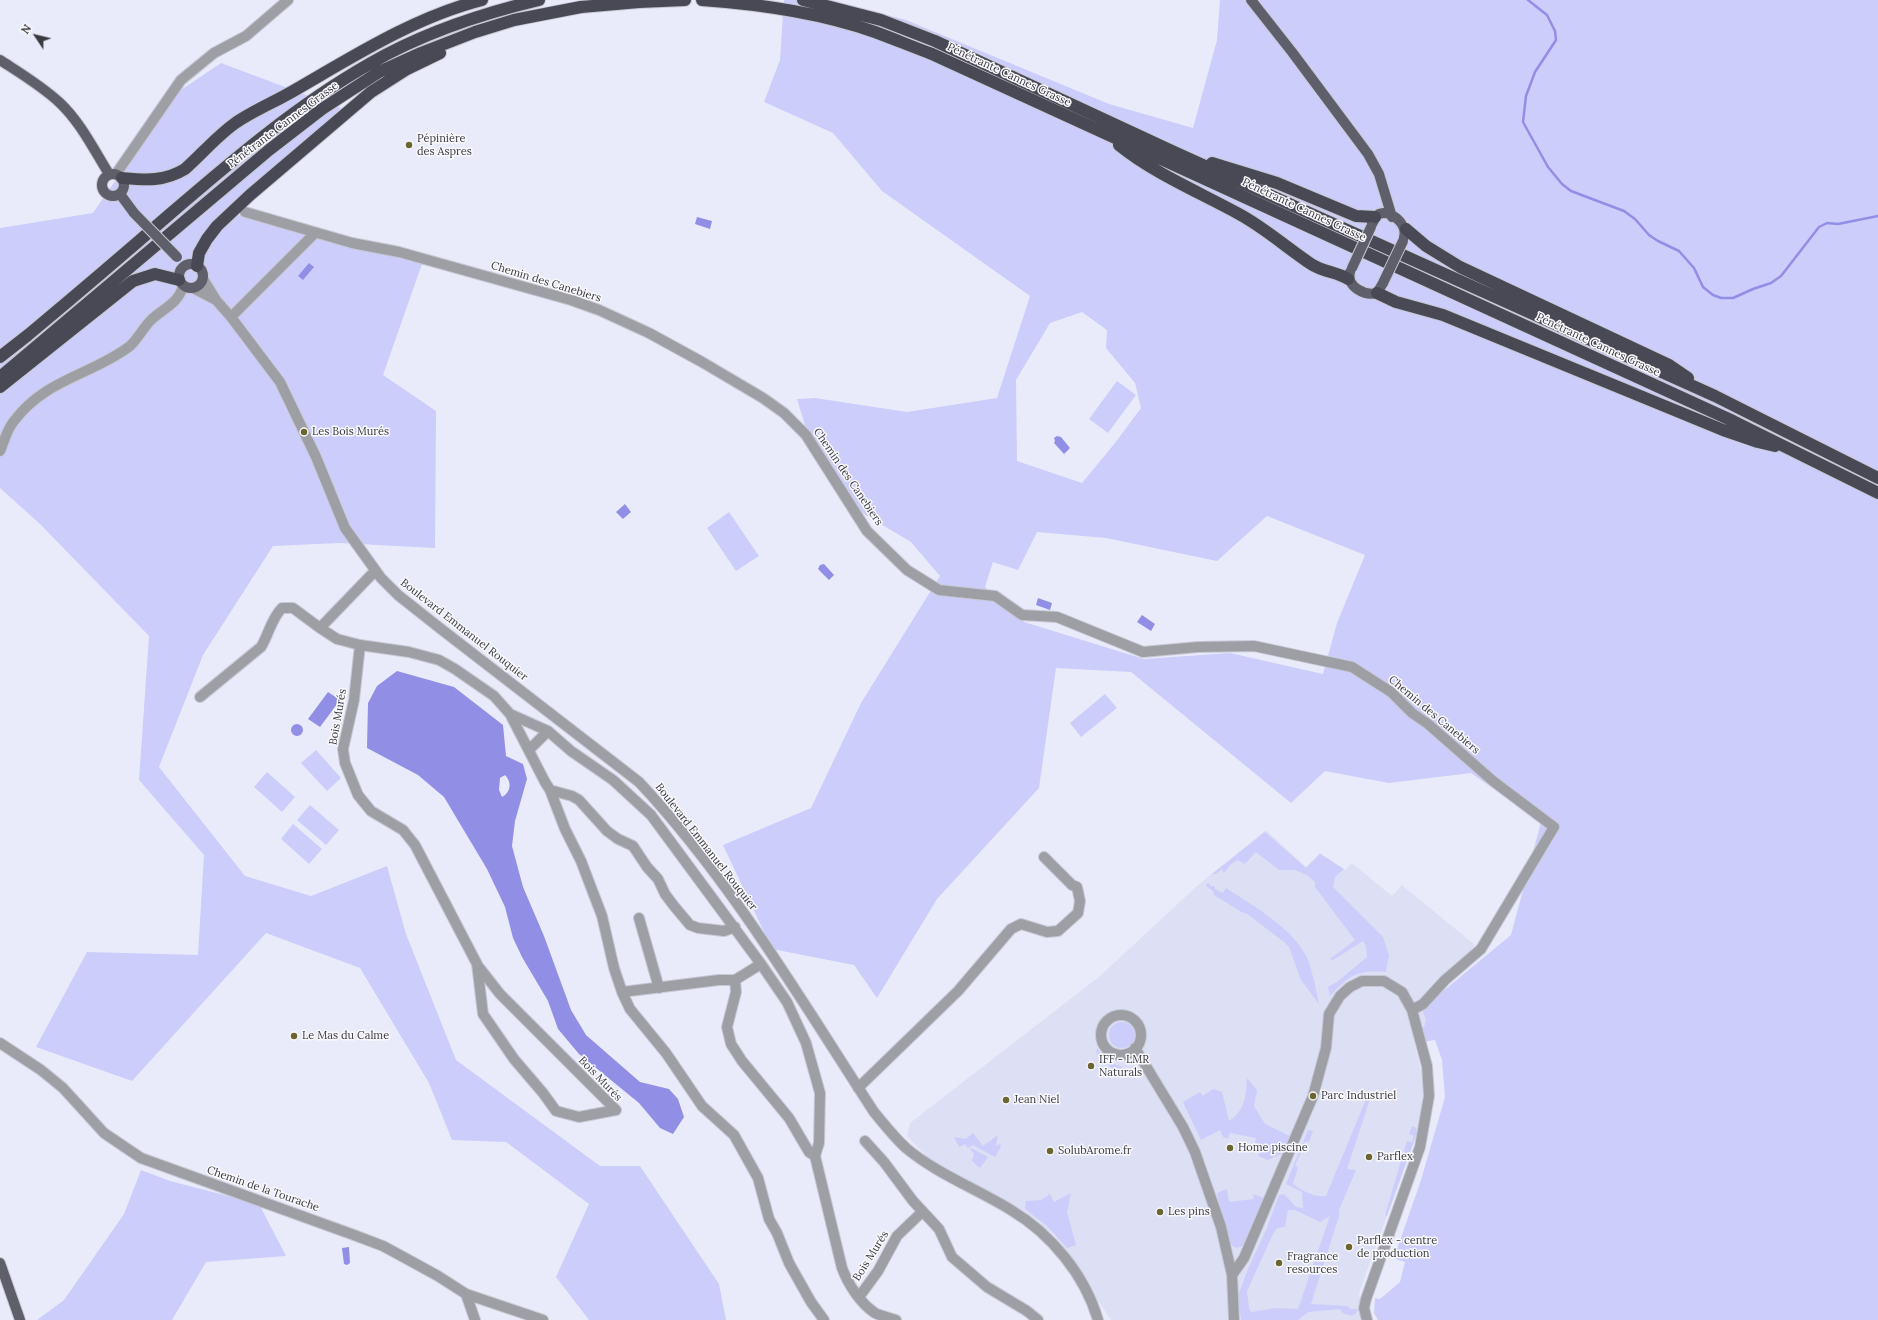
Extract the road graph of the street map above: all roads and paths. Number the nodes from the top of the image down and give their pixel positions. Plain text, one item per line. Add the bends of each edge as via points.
1 (288, 0) edge
2 (482, 0) edge
3 (539, 0) edge
4 (685, 0) edge
5 (702, 0) edge
6 (803, 0) edge
7 (1251, 0) edge
8 (475, 32) junction
9 (0, 60) edge
10 (1101, 132) junction
11 (1174, 152) junction
12 (116, 175) junction
13 (120, 194) junction
14 (245, 212) dead end
15 (1392, 216) junction
16 (1373, 222) junction
17 (315, 233) junction
18 (1404, 235) junction
19 (184, 266) junction
20 (198, 266) junction
21 (1350, 274) junction
22 (203, 279) junction
23 (185, 284) junction
24 (1380, 288) junction
25 (216, 300) junction
26 (231, 317) junction
27 (0, 357) edge
28 (0, 377) edge
29 (0, 387) edge
30 (1714, 396) junction
31 (0, 451) edge
32 (1796, 451) junction
33 (1878, 478) edge
34 (1878, 493) edge
35 (375, 571) junction
36 (320, 628) junction
37 (360, 645) junction
38 (200, 697) dead end
39 (510, 714) junction
40 (548, 731) junction
41 (529, 750) junction
42 (550, 790) junction
43 (1044, 857) dead end
44 (639, 918) dead end
45 (735, 926) junction
46 (477, 964) junction
47 (761, 964) junction
48 (735, 980) junction
49 (659, 988) junction
50 (622, 992) junction
51 (1412, 1010) junction
52 (0, 1043) edge
53 (1135, 1048) dead end
54 (858, 1088) junction
55 (865, 1141) dead end
56 (815, 1156) junction
57 (922, 1212) junction
58 (0, 1263) edge
59 (1232, 1275) junction
60 (466, 1294) junction
61 (859, 1297) junction
62 (20, 1320) edge
63 (475, 1320) edge
64 (543, 1320) edge
65 (824, 1320) edge
66 (896, 1320) edge
67 (1038, 1320) edge
68 (1098, 1320) edge
69 (1234, 1320) edge
70 (1367, 1320) edge

1 - 12 street via 246,36 214,53 181,80
2 - 12 highway via 453,8 360,52 238,121 185,170 176,175 154,180
3 - 27 highway, Pénétrante Cannes Grasse via 474,17 416,40 371,62 315,97 259,139
4 - 8 highway, Pénétrante Cannes Grasse via 581,7 514,20
5 - 10 highway, Pénétrante Cannes Grasse via 756,4 874,31 932,54
6 - 11 highway, Pénétrante Cannes Grasse via 880,20 928,39
7 - 15 main road via 1368,154 1379,174
8 - 20 highway via 407,69 365,96 217,226 199,253
8 - 28 highway, Pénétrante Cannes Grasse via 379,72 322,109 223,187
9 - 12 main road via 61,103
10 - 21 highway via 1128,153 1256,224 1312,265 1340,274
10 - 32 highway, Pénétrante Cannes Grasse
11 - 16 highway via 1243,171
11 - 30 highway, Pénétrante Cannes Grasse
12 - 13 main road via 124,188
12 - 13 main road via 103,179 102,186 103,190 112,196
13 - 19 main road, bridge via 134,213
14 - 17 street, Chemin des Canebiers
15 - 16 main road via 1379,214
15 - 18 main road via 1398,220
16 - 21 main road, bridge
17 - 26 street
17 - 51 street, Chemin des Canebiers via 399,252 571,300 649,333 702,362 784,413 806,435 867,532 907,570 939,590 995,596 1022,615 1057,617 1143,652 1198,647 1254,646 1352,667 1391,692 1412,713 1493,781 1554,827 1481,949 1445,980 1423,1004
18 - 24 main road, bridge
18 - 30 highway via 1460,267 1669,365
19 - 20 main road
19 - 23 main road via 179,272
20 - 22 main road
21 - 24 main road via 1352,286 1368,293
22 - 23 main road via 199,285
22 - 25 street, Boulevard Emmanuel Rouquier
23 - 25 street, Boulevard Emmanuel Rouquier
23 - 29 highway via 155,274 133,281
23 - 31 street via 175,301 151,320 131,345 37,396 13,422
24 - 32 highway via 1396,302 1443,315 1723,430
25 - 26 street, Boulevard Emmanuel Rouquier
26 - 35 street, Boulevard Emmanuel Rouquier via 280,382 316,457 345,528
30 - 33 highway, Pénétrante Cannes Grasse
32 - 34 highway, Pénétrante Cannes Grasse
35 - 36 street
35 - 54 street, Boulevard Emmanuel Rouquier via 398,595 639,782 662,806 744,913
36 - 37 street, Bois Murés via 337,639
36 - 38 street, Bois Murés via 293,608 282,608 274,616 268,636 261,647
37 - 39 street, Bois Murés via 409,652 439,660 494,696
37 - 46 street, Bois Murés via 354,700 344,749 349,775 358,795 371,811 403,830 415,845
39 - 40 street, Bois Murés
39 - 41 street, Bois Murés
40 - 41 street
40 - 45 street, Bois Murés via 571,751 613,780 651,815
41 - 42 street, Bois Murés
42 - 45 street via 579,800 607,831 633,846 690,925 724,931
42 - 50 street, Bois Murés via 602,916
43 - 54 street via 1077,887 1080,901 1078,913 1058,931 1047,932 1021,924 1011,929 958,991
44 - 49 street
45 - 47 street, Bois Murés
46 - 46 street, Bois Murés via 483,1014 514,1059 556,1111 579,1117 616,1110 500,994
47 - 48 street
47 - 56 street, Bois Murés via 787,1002 806,1043 820,1093 819,1143
48 - 49 street
48 - 56 street, Bois Murés via 736,992 727,1027 731,1044 790,1118 809,1152
49 - 50 street
50 - 65 street, Bois Murés via 630,1008 666,1053 702,1106 734,1135 758,1178 769,1218 789,1263
51 - 59 street via 1402,992 1384,981 1362,981 1340,996 1329,1014 1326,1048 1313,1096 1244,1258
51 - 70 street via 1427,1066 1430,1096 1420,1147 1366,1299 1364,1308
52 - 60 street, Chemin de la Tourache via 41,1070 62,1088 104,1133 141,1158 383,1246
53 - 59 street via 1189,1137 1221,1227
54 - 68 street, Boulevard Emmanuel Rouquier via 874,1112 906,1148 1012,1210 1043,1233 1082,1283
55 - 57 street
56 - 61 street, Bois Murés via 842,1268
57 - 61 street, Bois Murés via 897,1236 878,1271
57 - 67 street via 939,1229 952,1257 987,1287
58 - 62 main road
59 - 69 street
60 - 63 street
60 - 64 street, Chemin de la Tourache
61 - 66 street, Bois Murés via 875,1313

